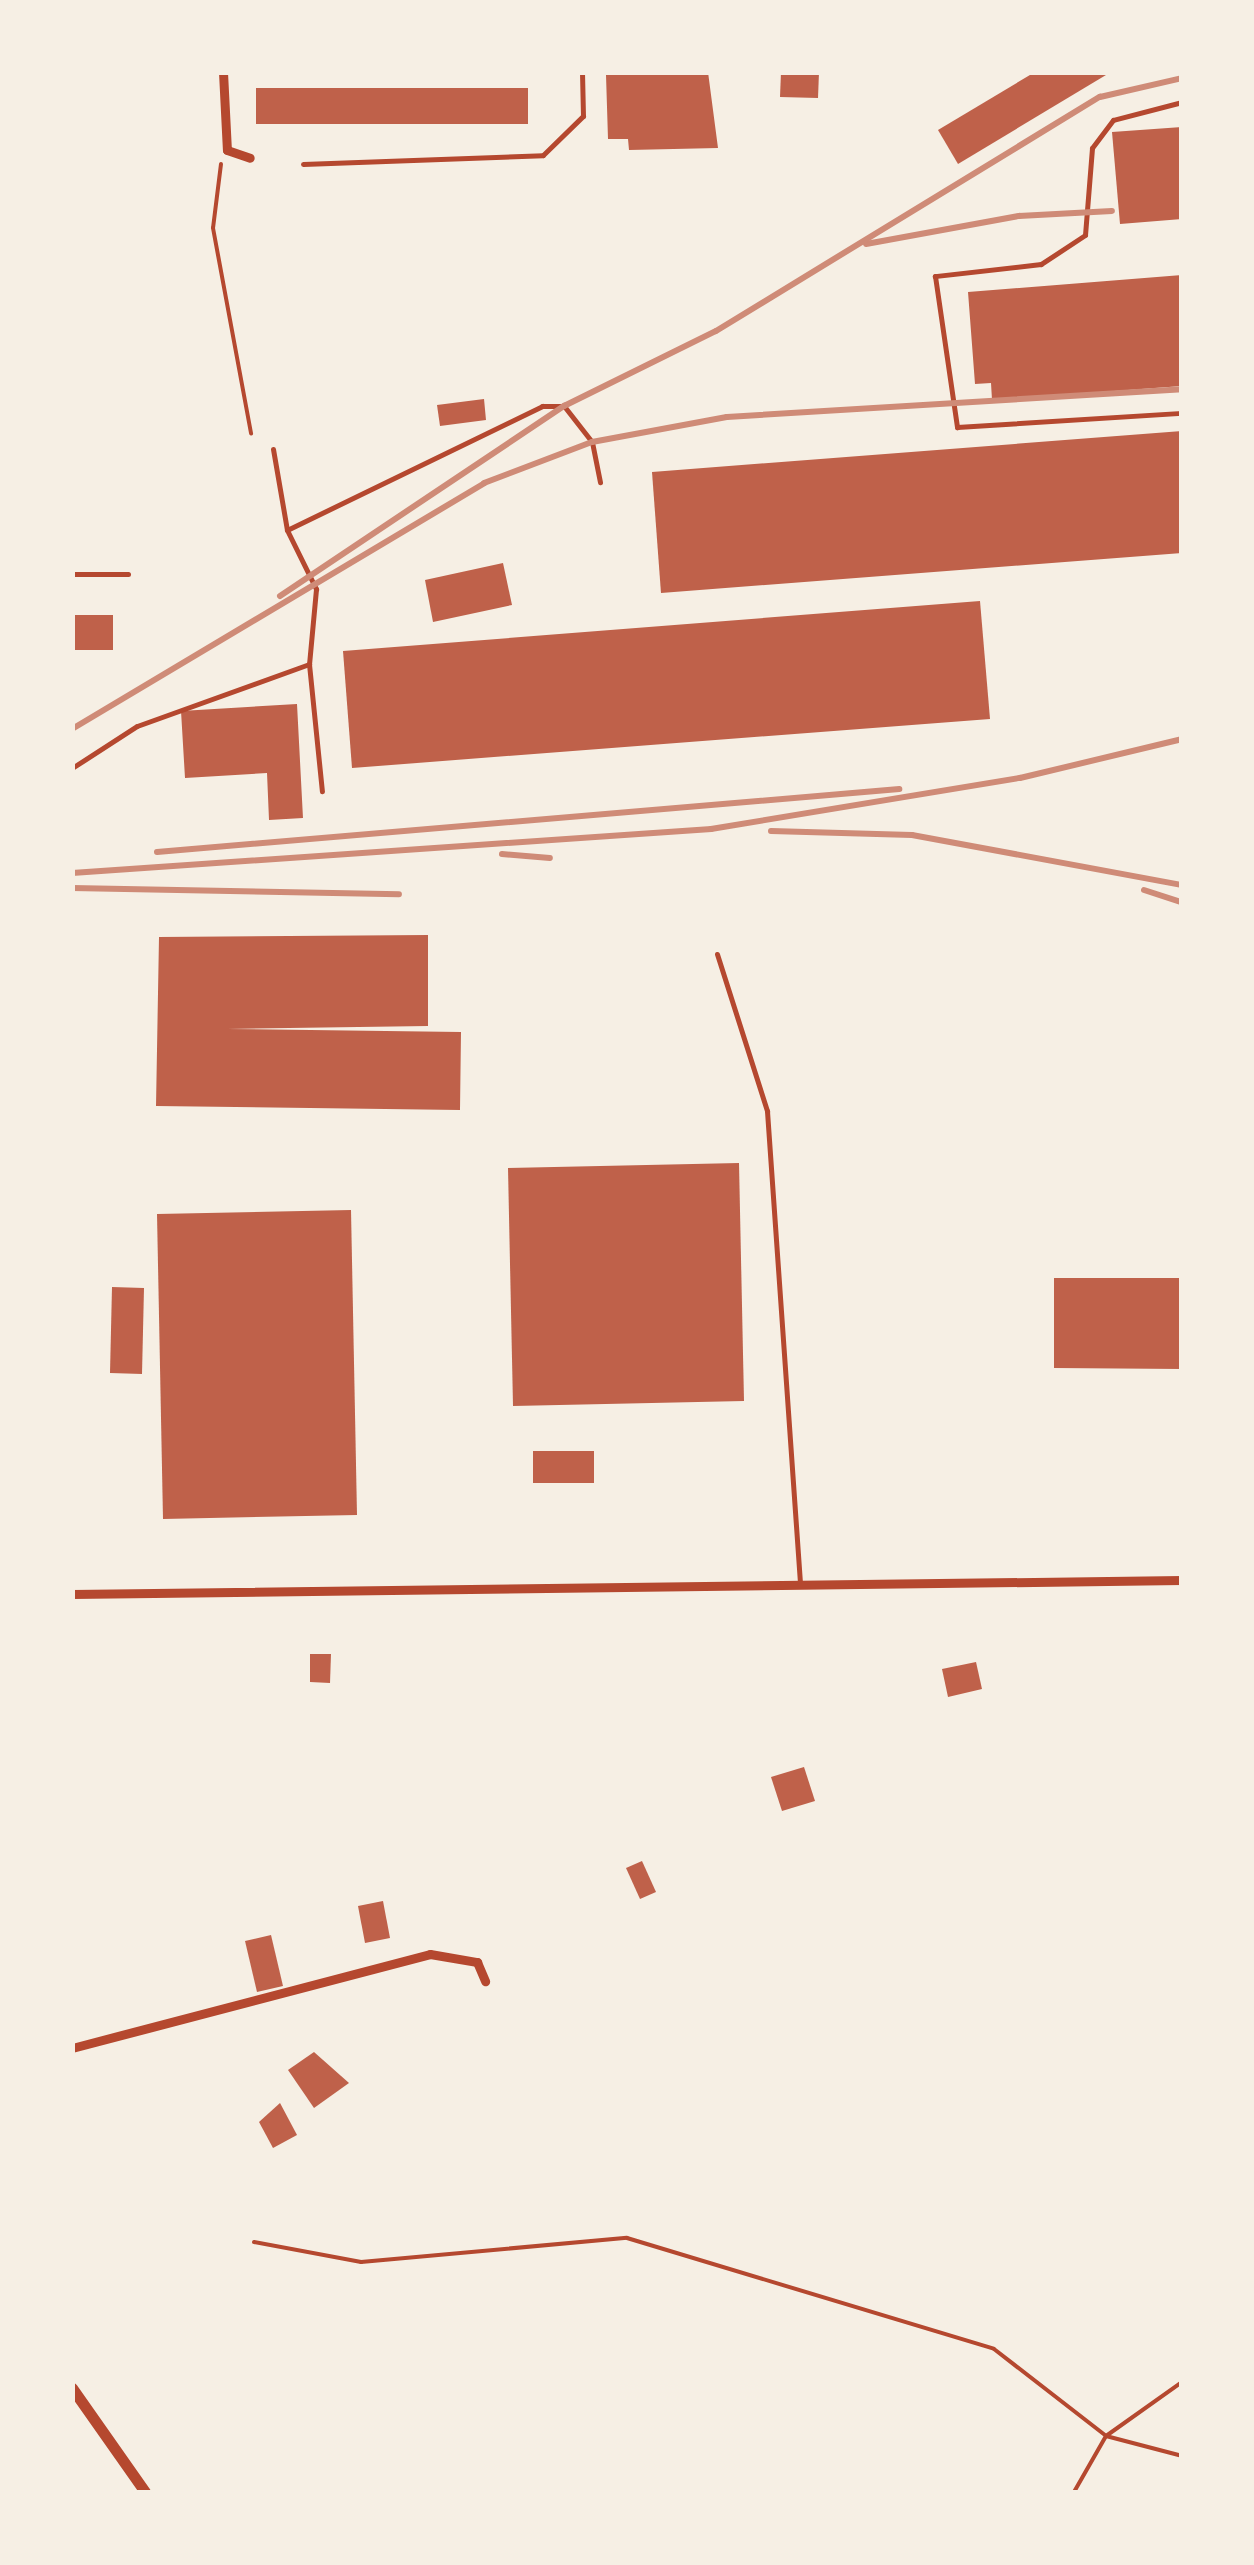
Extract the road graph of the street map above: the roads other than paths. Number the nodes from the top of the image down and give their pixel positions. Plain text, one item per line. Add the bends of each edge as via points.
1 (222, 72) edge
2 (582, 72) edge
3 (1182, 102) edge
4 (250, 158) dead end
5 (303, 164) dead end
6 (1182, 413) edge
7 (272, 450) dead end
8 (600, 482) dead end
9 (287, 530) junction
10 (72, 574) edge
11 (128, 574) dead end
12 (309, 664) junction
13 (72, 768) edge
14 (322, 791) dead end
15 (717, 954) dead end
16 (1182, 1580) edge
17 (800, 1587) junction
18 (72, 1594) edge
19 (485, 1981) dead end
20 (72, 2048) edge
21 (72, 2388) edge
22 (145, 2492) edge

1 - 4 street via 227,150
2 - 5 lane via 583,116 543,155
3 - 6 lane via 1113,120 1092,148 1085,236 1041,264 936,276 957,427
7 - 9 lane
8 - 9 lane via 592,442 564,406 542,406
9 - 12 lane via 316,589
10 - 11 lane
12 - 13 lane via 136,726
12 - 14 lane
15 - 17 lane via 767,1111
16 - 17 street
17 - 18 street
19 - 20 street via 477,1962 430,1954
21 - 22 street

